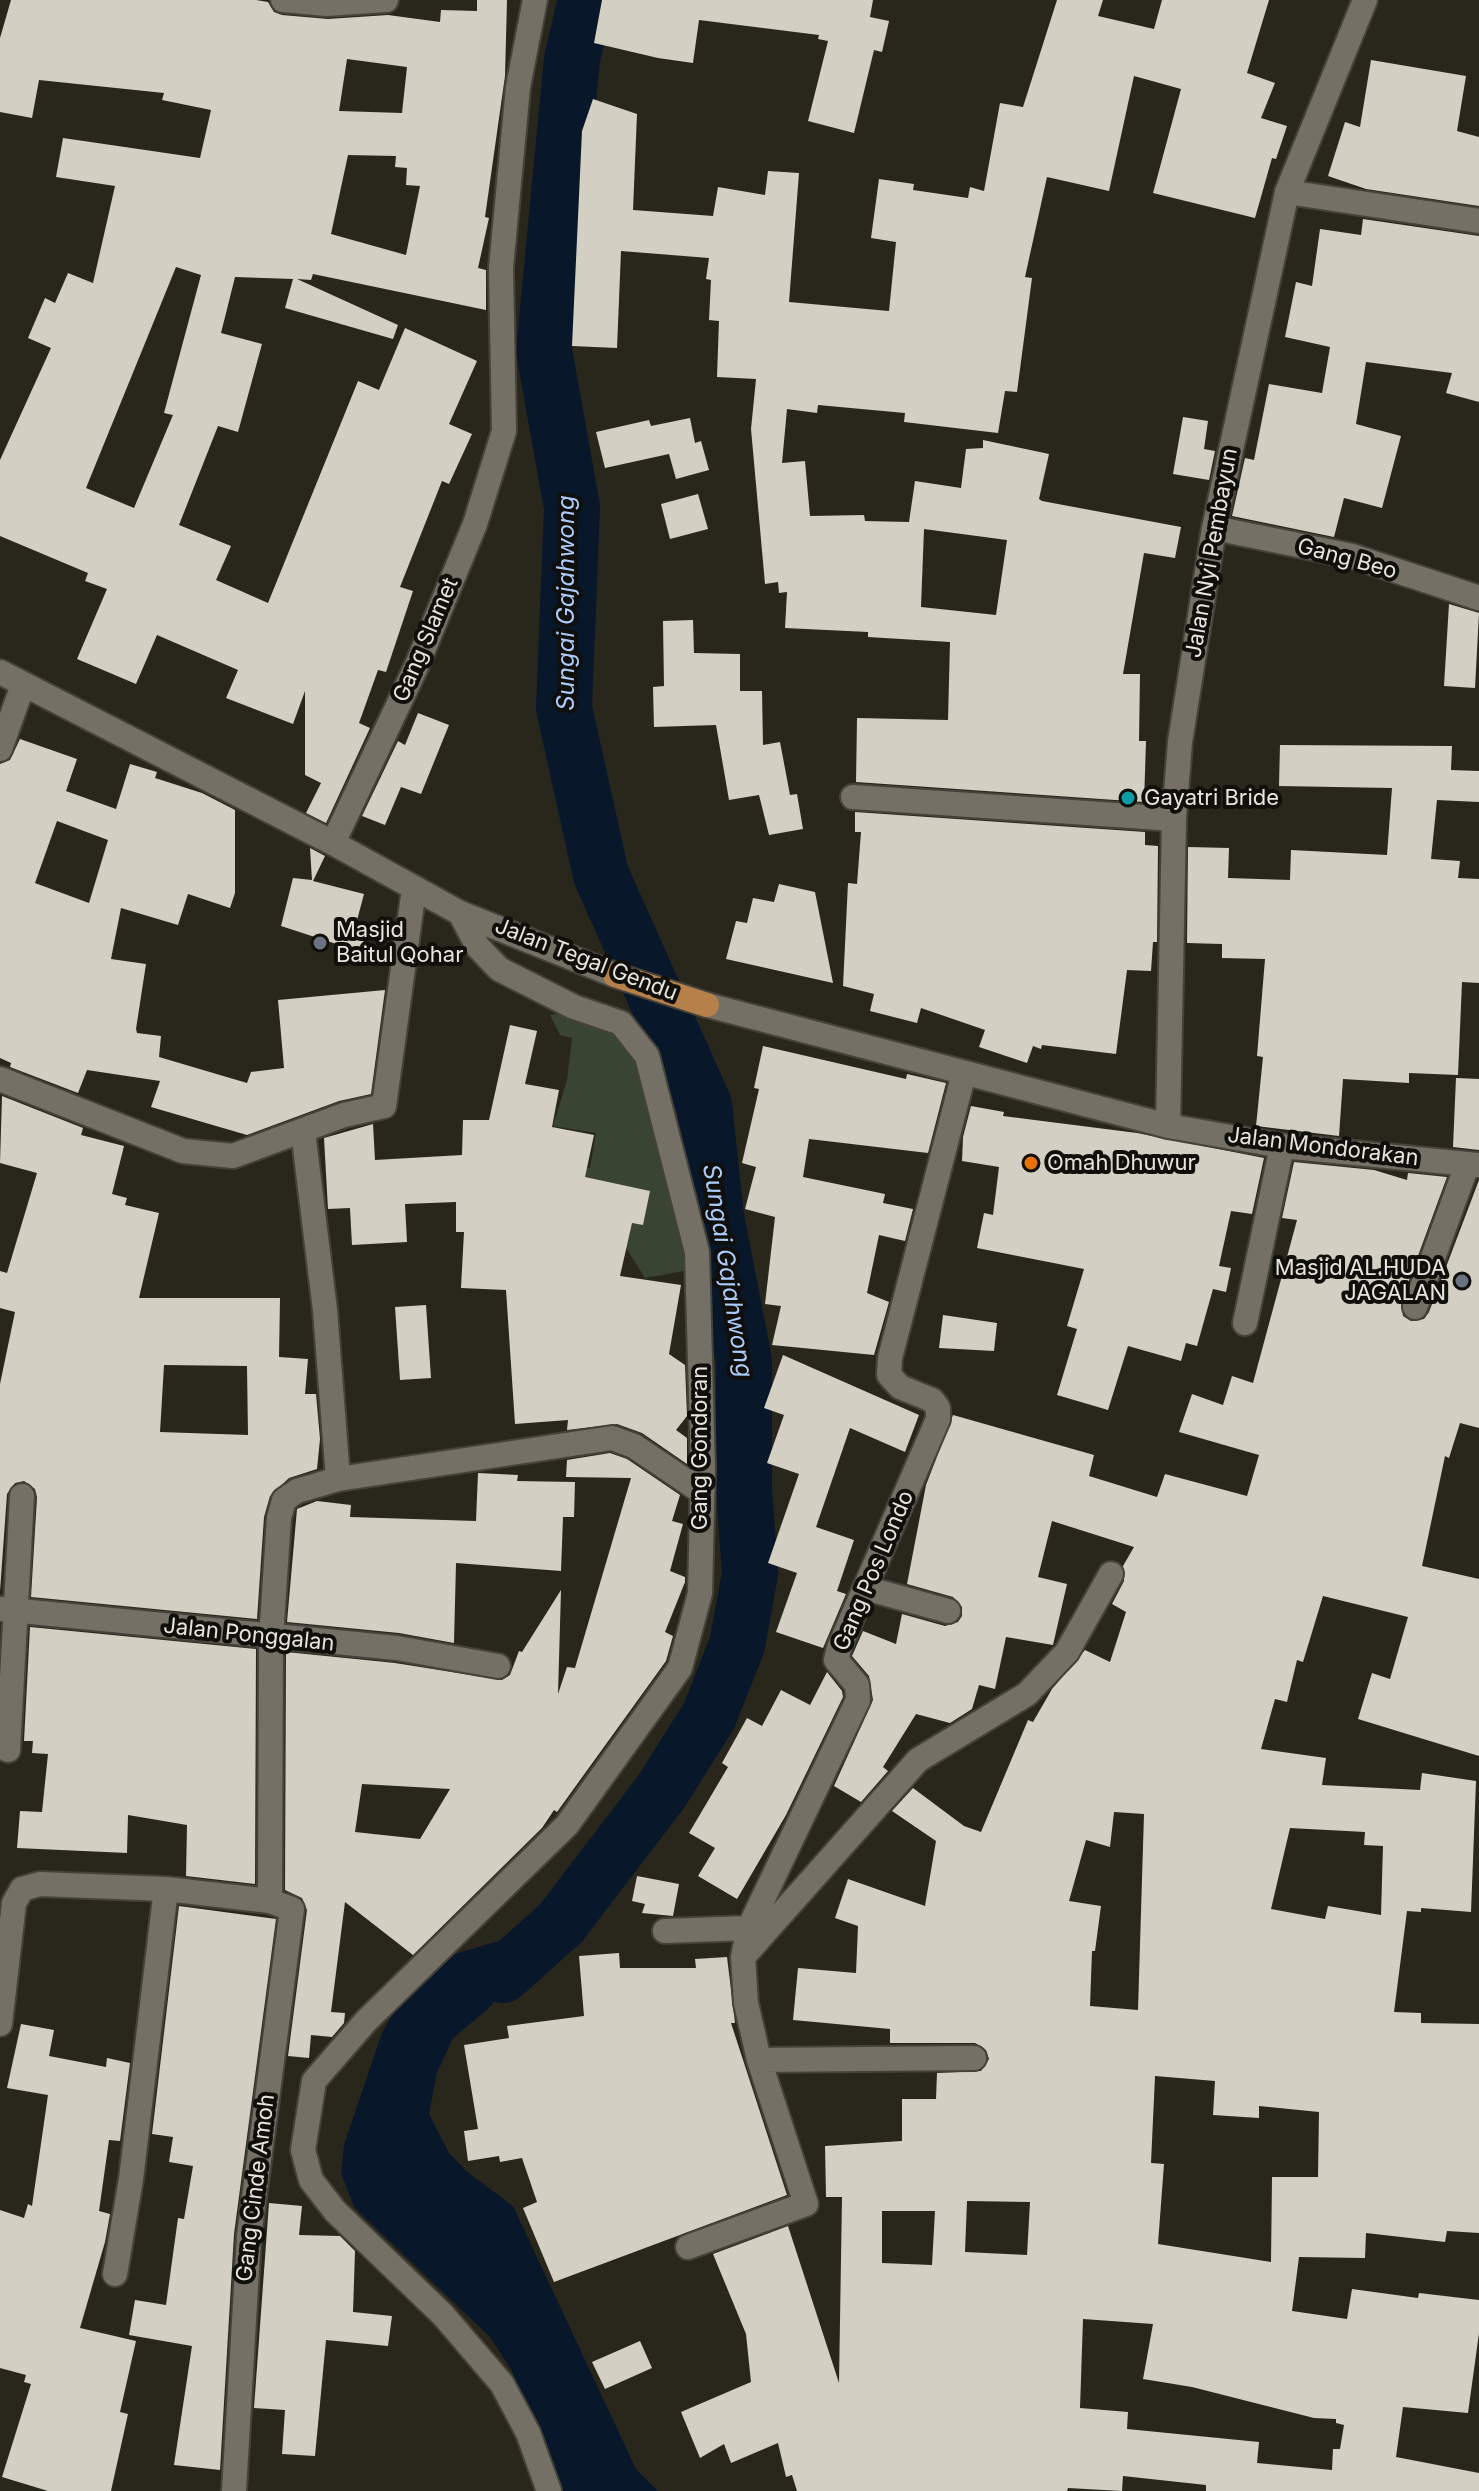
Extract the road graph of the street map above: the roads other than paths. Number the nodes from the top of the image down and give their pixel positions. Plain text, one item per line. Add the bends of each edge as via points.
1 (283, 0) edge
2 (386, 0) edge
3 (535, 0) edge
4 (1365, 0) edge
5 (1287, 192) junction
6 (1479, 221) edge
7 (1214, 528) junction
8 (1479, 598) edge
9 (0, 672) edge
10 (23, 685) junction
11 (0, 749) edge
12 (853, 797) dead end
13 (1174, 819) junction
14 (333, 843) junction
15 (414, 889) junction
16 (460, 913) junction
17 (615, 975) joint
18 (707, 1005) joint
19 (0, 1079) edge
20 (962, 1084) junction
21 (1168, 1126) junction
22 (303, 1131) junction
23 (1282, 1146) junction
24 (1473, 1165) edge
25 (1415, 1307) dead end
26 (1245, 1323) dead end
27 (338, 1479) junction
28 (702, 1492) junction
29 (22, 1496) dead end
30 (1111, 1574) dead end
31 (865, 1588) junction
32 (7, 1609) edge
33 (948, 1611) dead end
34 (271, 1639) junction
35 (498, 1666) dead end
36 (8, 1750) dead end
37 (166, 1889) junction
38 (270, 1901) junction
39 (749, 1928) junction
40 (665, 1931) dead end
41 (743, 1957) junction
42 (0, 2024) edge
43 (974, 2058) dead end
44 (759, 2060) junction
45 (688, 2247) dead end
46 (115, 2274) dead end
47 (234, 2491) edge
48 (549, 2491) edge

1 - 2 street
3 - 14 street, Gang Slamet via 518,87 501,268 504,431 475,524 417,665
4 - 5 street, Jalan Nyi Pembayun
5 - 6 street
5 - 7 street, Jalan Nyi Pembayun
7 - 8 street, Gang Beo via 1352,556
7 - 13 street, Jalan Nyi Pembayun via 1180,742
9 - 10 street, Jalan Tegal Gendu
10 - 11 street
10 - 14 street, Jalan Tegal Gendu
12 - 13 street
13 - 21 street, Jalan Nyi Pembayun
14 - 15 street, Jalan Tegal Gendu
15 - 16 street, Jalan Tegal Gendu
15 - 22 street via 384,1106
16 - 17 street, Jalan Tegal Gendu
16 - 28 street, Gang Gondoran via 478,947 499,969 574,1007 621,1023 647,1056 697,1252
17 - 18 main road, Jalan Tegal Gendu
18 - 20 street, Jalan Tegal Gendu
19 - 22 street via 183,1151 233,1156
20 - 21 street, Jalan Tegal Gendu
20 - 31 street, Gang Pos Londo via 890,1358 889,1375 900,1387 932,1400 938,1419
21 - 23 street, Jalan Mondorakan
22 - 27 street
23 - 24 street, Jalan Mondorakan
23 - 26 street
24 - 25 street
27 - 28 street via 612,1438 634,1446
27 - 34 street via 284,1500
28 - 48 street, Gang Gondoran via 700,1593 680,1668 567,1825 366,2021 314,2081 303,2150 311,2180 335,2211 443,2315 502,2384 528,2433
29 - 32 street
30 - 41 street via 1067,1652 1027,1694 918,1760
31 - 33 street
31 - 39 street, Gang Pos Londo via 836,1660 857,1685 858,1700
32 - 34 street, Jalan Ponggalan
32 - 36 street
34 - 35 street, Jalan Ponggalan via 397,1648
34 - 38 street
37 - 38 street
37 - 42 street via 40,1884 22,1889 14,1903
37 - 46 street
38 - 47 street, Gang Cinde Amoh via 292,1909 249,2236
39 - 40 street
39 - 41 street
41 - 44 street via 746,2003
43 - 44 street
44 - 45 street via 806,2204

